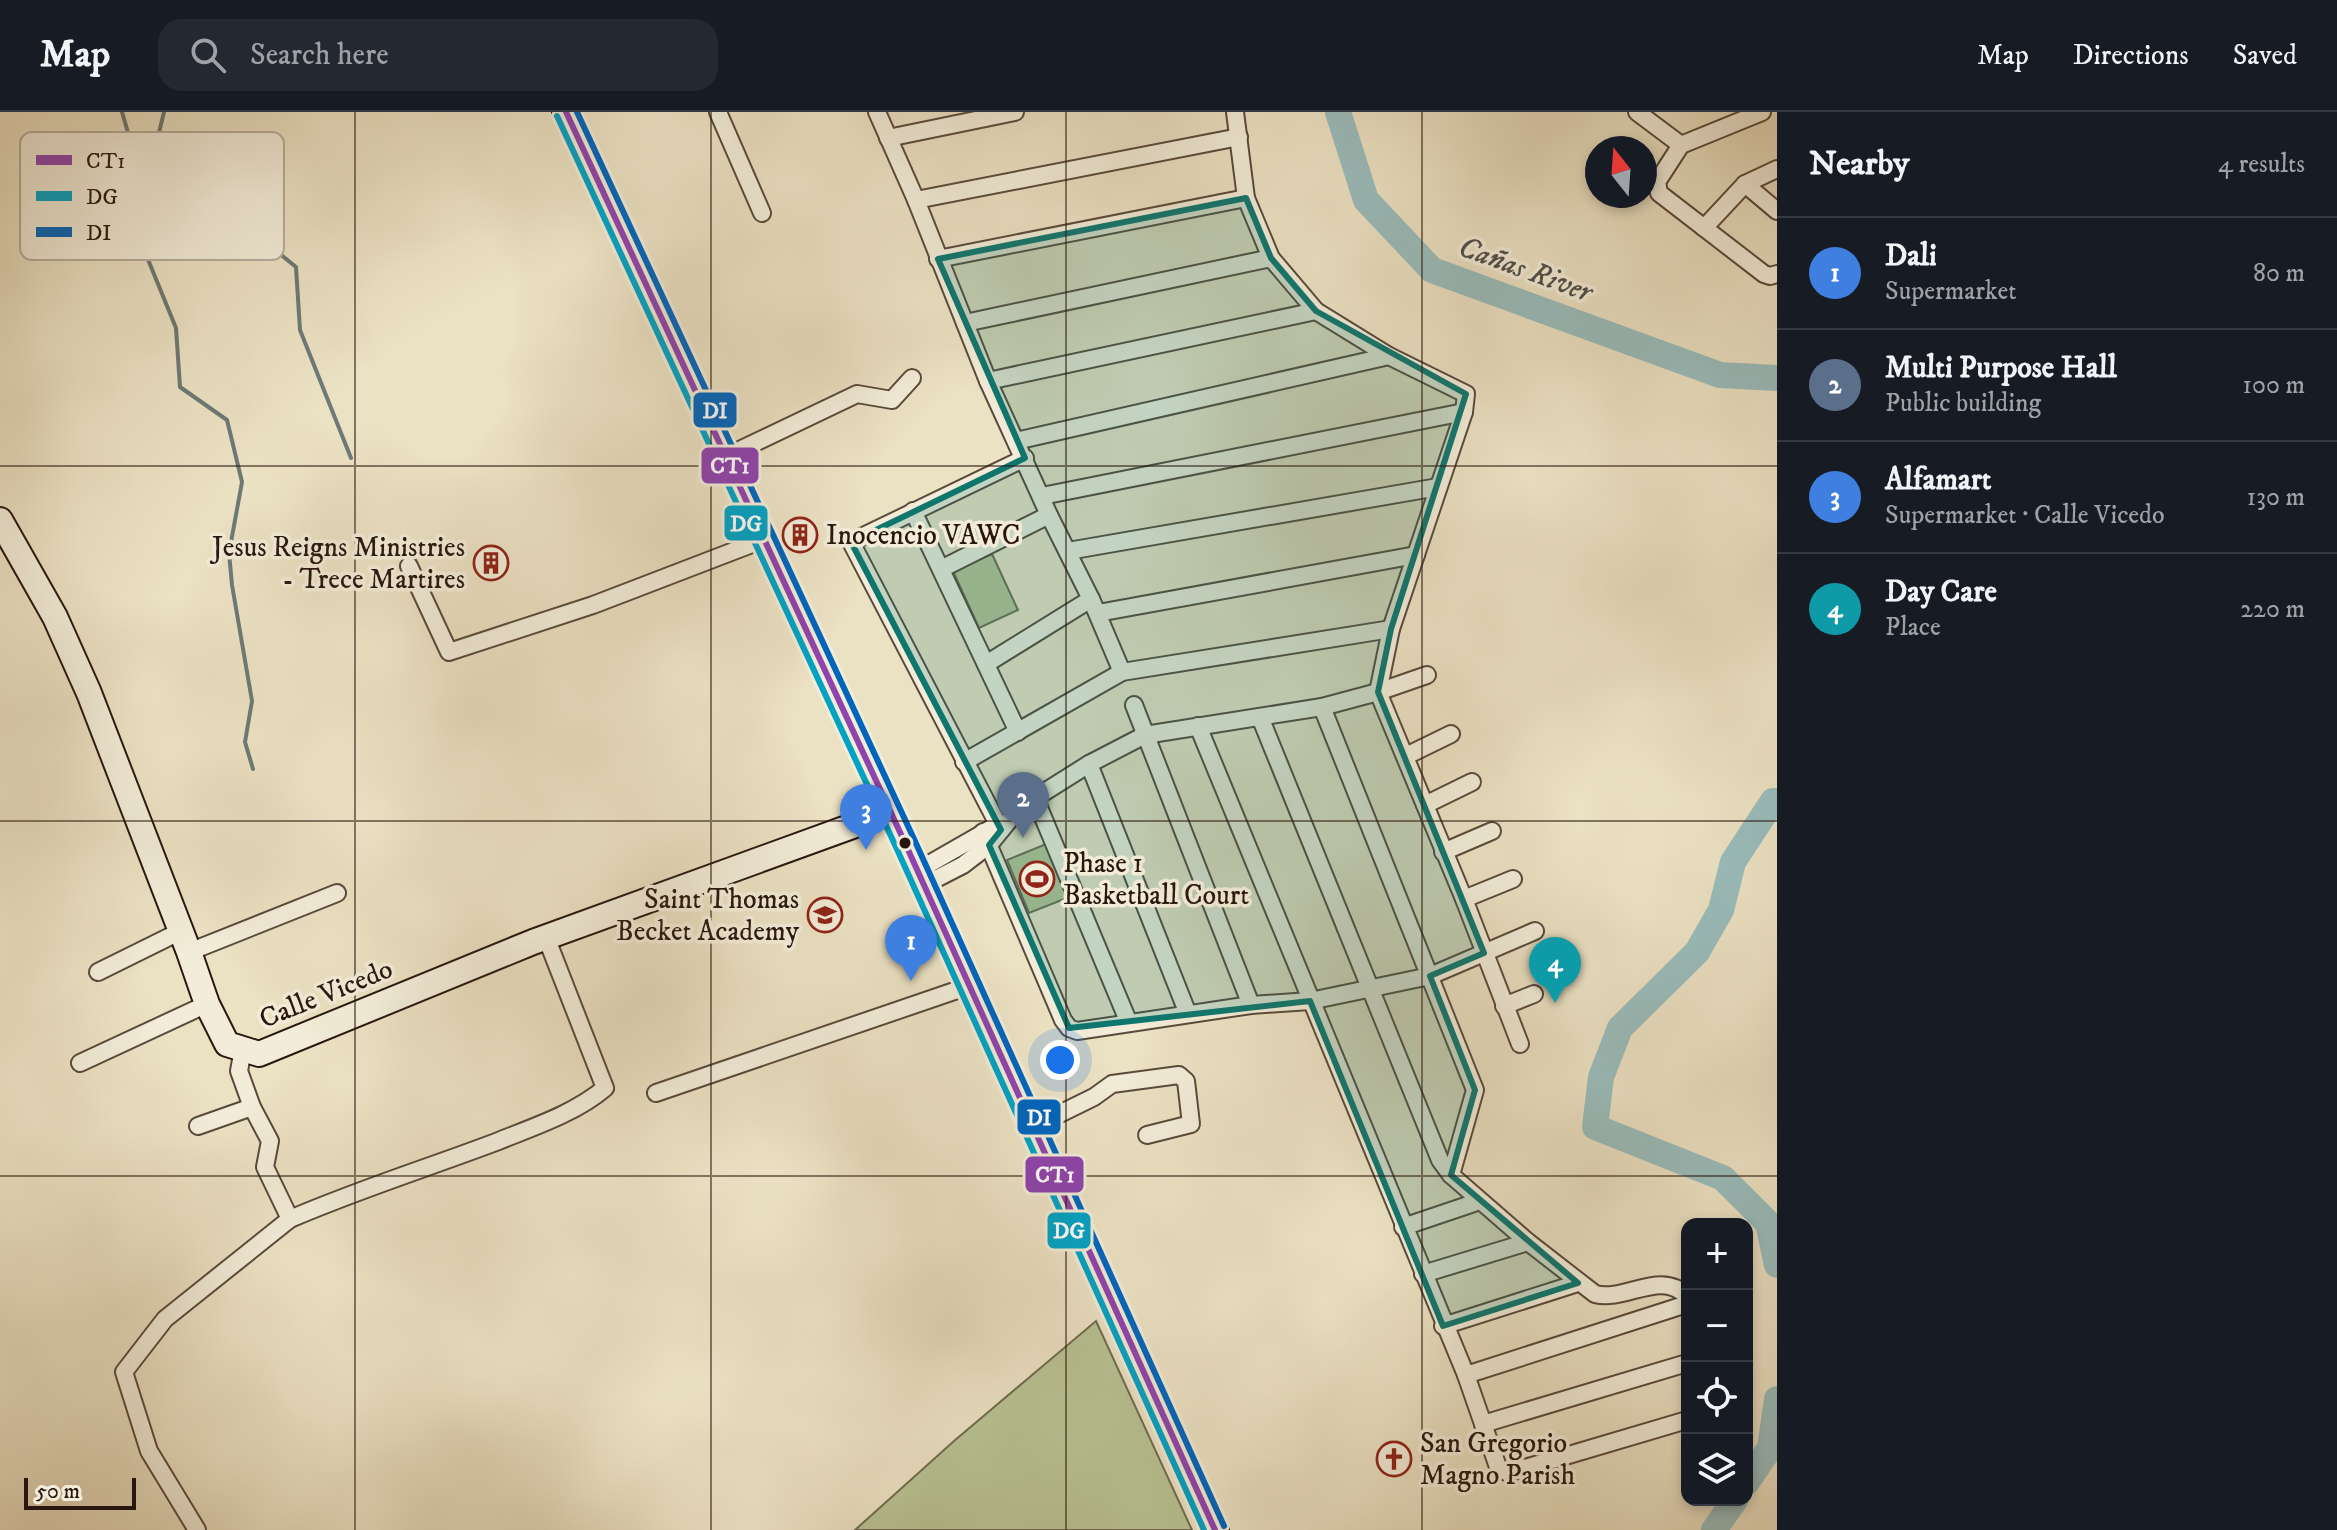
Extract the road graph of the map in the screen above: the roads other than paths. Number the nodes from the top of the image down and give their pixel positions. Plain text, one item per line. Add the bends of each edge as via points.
1 (566, 112) edge
2 (718, 112) edge
3 (877, 112) edge
4 (1015, 112) edge
5 (1235, 112) edge
6 (1637, 112) edge
7 (1762, 112) edge
8 (1239, 137) junction
9 (888, 138) junction
10 (1681, 145) junction
11 (1777, 170) edge
12 (1745, 184) junction
13 (1246, 198) junction
14 (916, 200) junction
15 (1777, 211) edge
16 (762, 213) dead end
17 (1704, 228) junction
18 (1271, 258) junction
19 (938, 259) junction
20 (1777, 274) edge
21 (1316, 311) junction
22 (965, 323) junction
23 (1389, 356) junction
24 (912, 378) dead end
25 (988, 381) junction
26 (1464, 412) junction
27 (1016, 441) junction
28 (727, 456) junction
29 (1025, 458) junction
30 (1438, 487) junction
31 (1042, 496) junction
32 (913, 511) junction
33 (1049, 515) junction
34 (0, 520) edge
35 (765, 539) junction
36 (1068, 551) junction
37 (1416, 555) junction
38 (409, 566) dead end
39 (941, 569) junction
40 (1095, 606) junction
41 (1391, 629) junction
42 (986, 664) junction
43 (1122, 672) junction
44 (1427, 675) dead end
45 (1378, 692) junction
46 (1134, 705) dead end
47 (1322, 707) junction
48 (1260, 717) junction
49 (1198, 726) junction
50 (1018, 732) junction
51 (1451, 734) dead end
52 (1145, 735) junction
53 (1406, 756) junction
54 (964, 762) junction
55 (1089, 764) junction
56 (1472, 782) dead end
57 (1035, 798) junction
58 (1425, 805) junction
59 (891, 812) junction
60 (997, 830) junction
61 (1492, 831) dead end
62 (1443, 852) junction
63 (921, 878) junction
64 (1513, 879) dead end
65 (337, 893) dead end
66 (1464, 899) junction
67 (1535, 931) dead end
68 (546, 937) junction
69 (185, 942) junction
70 (1484, 953) junction
71 (98, 972) dead end
72 (1430, 976) junction
73 (969, 986) junction
74 (1370, 989) junction
75 (1534, 994) dead end
76 (1310, 1001) junction
77 (207, 1004) junction
78 (1251, 1005) junction
79 (1504, 1006) junction
80 (1188, 1014) junction
81 (1129, 1023) junction
82 (1520, 1044) dead end
83 (243, 1049) junction
84 (80, 1063) dead end
85 (656, 1093) dead end
86 (252, 1107) junction
87 (198, 1126) dead end
88 (1033, 1127) junction
89 (1147, 1135) dead end
90 (1451, 1175) junction
91 (1480, 1201) junction
92 (290, 1219) junction
93 (1403, 1227) junction
94 (1528, 1242) junction
95 (1423, 1274) junction
96 (1578, 1283) junction
97 (1681, 1292) edge
98 (1681, 1306) edge
99 (1443, 1326) junction
100 (1681, 1365) edge
101 (1466, 1375) junction
102 (1681, 1422) edge
103 (1483, 1424) junction
104 (197, 1530) edge
105 (1215, 1530) edge

1 - 28 main road
2 - 16 street
3 - 9 street
4 - 9 street
5 - 8 street
6 - 10 street
7 - 10 street
8 - 13 street
8 - 14 street
9 - 14 street
10 - 17 street via 1656,188
11 - 12 street
12 - 15 street
12 - 17 street
13 - 18 street
13 - 19 street
14 - 19 street
17 - 20 street via 1764,274
18 - 21 street
18 - 22 street
19 - 22 street
21 - 23 street
21 - 25 street
22 - 25 street
23 - 26 street via 1466,394
23 - 27 street
24 - 28 street via 892,400 857,394
25 - 27 street
26 - 30 street
26 - 31 street
27 - 29 street
28 - 35 main road
29 - 31 street
29 - 32 street
30 - 36 street
30 - 37 street
31 - 33 street
32 - 39 street
32 - 54 street via 851,542
33 - 36 street
33 - 39 street
34 - 69 street, Calle Vicedo via 55,617 89,693
35 - 38 street via 593,605 449,652
35 - 59 main road
36 - 40 street
37 - 40 street
37 - 41 street
39 - 42 street
40 - 42 street
40 - 43 street
41 - 43 street
41 - 45 street
42 - 50 street
43 - 50 street
44 - 45 street
45 - 47 street
45 - 53 street
46 - 52 street
47 - 48 street
47 - 72 street
48 - 49 street
48 - 74 street
49 - 52 street
49 - 76 street
50 - 54 street
51 - 53 street
52 - 55 street
52 - 78 street
53 - 58 street
54 - 60 street
55 - 57 street
55 - 80 street
56 - 58 street
57 - 60 street
57 - 81 street
58 - 62 street
59 - 63 main road
59 - 68 street, Calle Vicedo
60 - 63 street via 963,865
60 - 81 street via 1063,1020 1077,1031
61 - 62 street
62 - 66 street
63 - 73 main road
64 - 66 street
65 - 69 street
66 - 70 street
67 - 70 street
68 - 83 street, Calle Vicedo via 259,1054
68 - 92 street via 605,1088 539,1125
69 - 71 street
69 - 77 street, Calle Vicedo
70 - 72 street
70 - 79 street
72 - 74 street
72 - 90 street via 1475,1090
73 - 85 street
73 - 88 main road
74 - 76 street
74 - 90 street via 1440,1160
75 - 79 street
76 - 78 street
76 - 93 street
77 - 83 street, Calle Vicedo via 227,1044
77 - 84 street
78 - 80 street
79 - 82 street
80 - 81 street
83 - 86 street via 239,1071
86 - 87 street
86 - 92 street via 270,1141 265,1167
88 - 89 street via 1112,1084 1183,1077 1191,1124
88 - 105 main road
90 - 91 street
91 - 93 street
91 - 94 street
92 - 104 street via 165,1319 124,1372 149,1451
93 - 95 street
94 - 95 street
94 - 96 street
95 - 99 street
96 - 97 street via 1601,1296 1661,1284
96 - 99 street
98 - 101 street
99 - 101 street
100 - 103 street
101 - 103 street
102 - 103 street via 1508,1473 1498,1467

